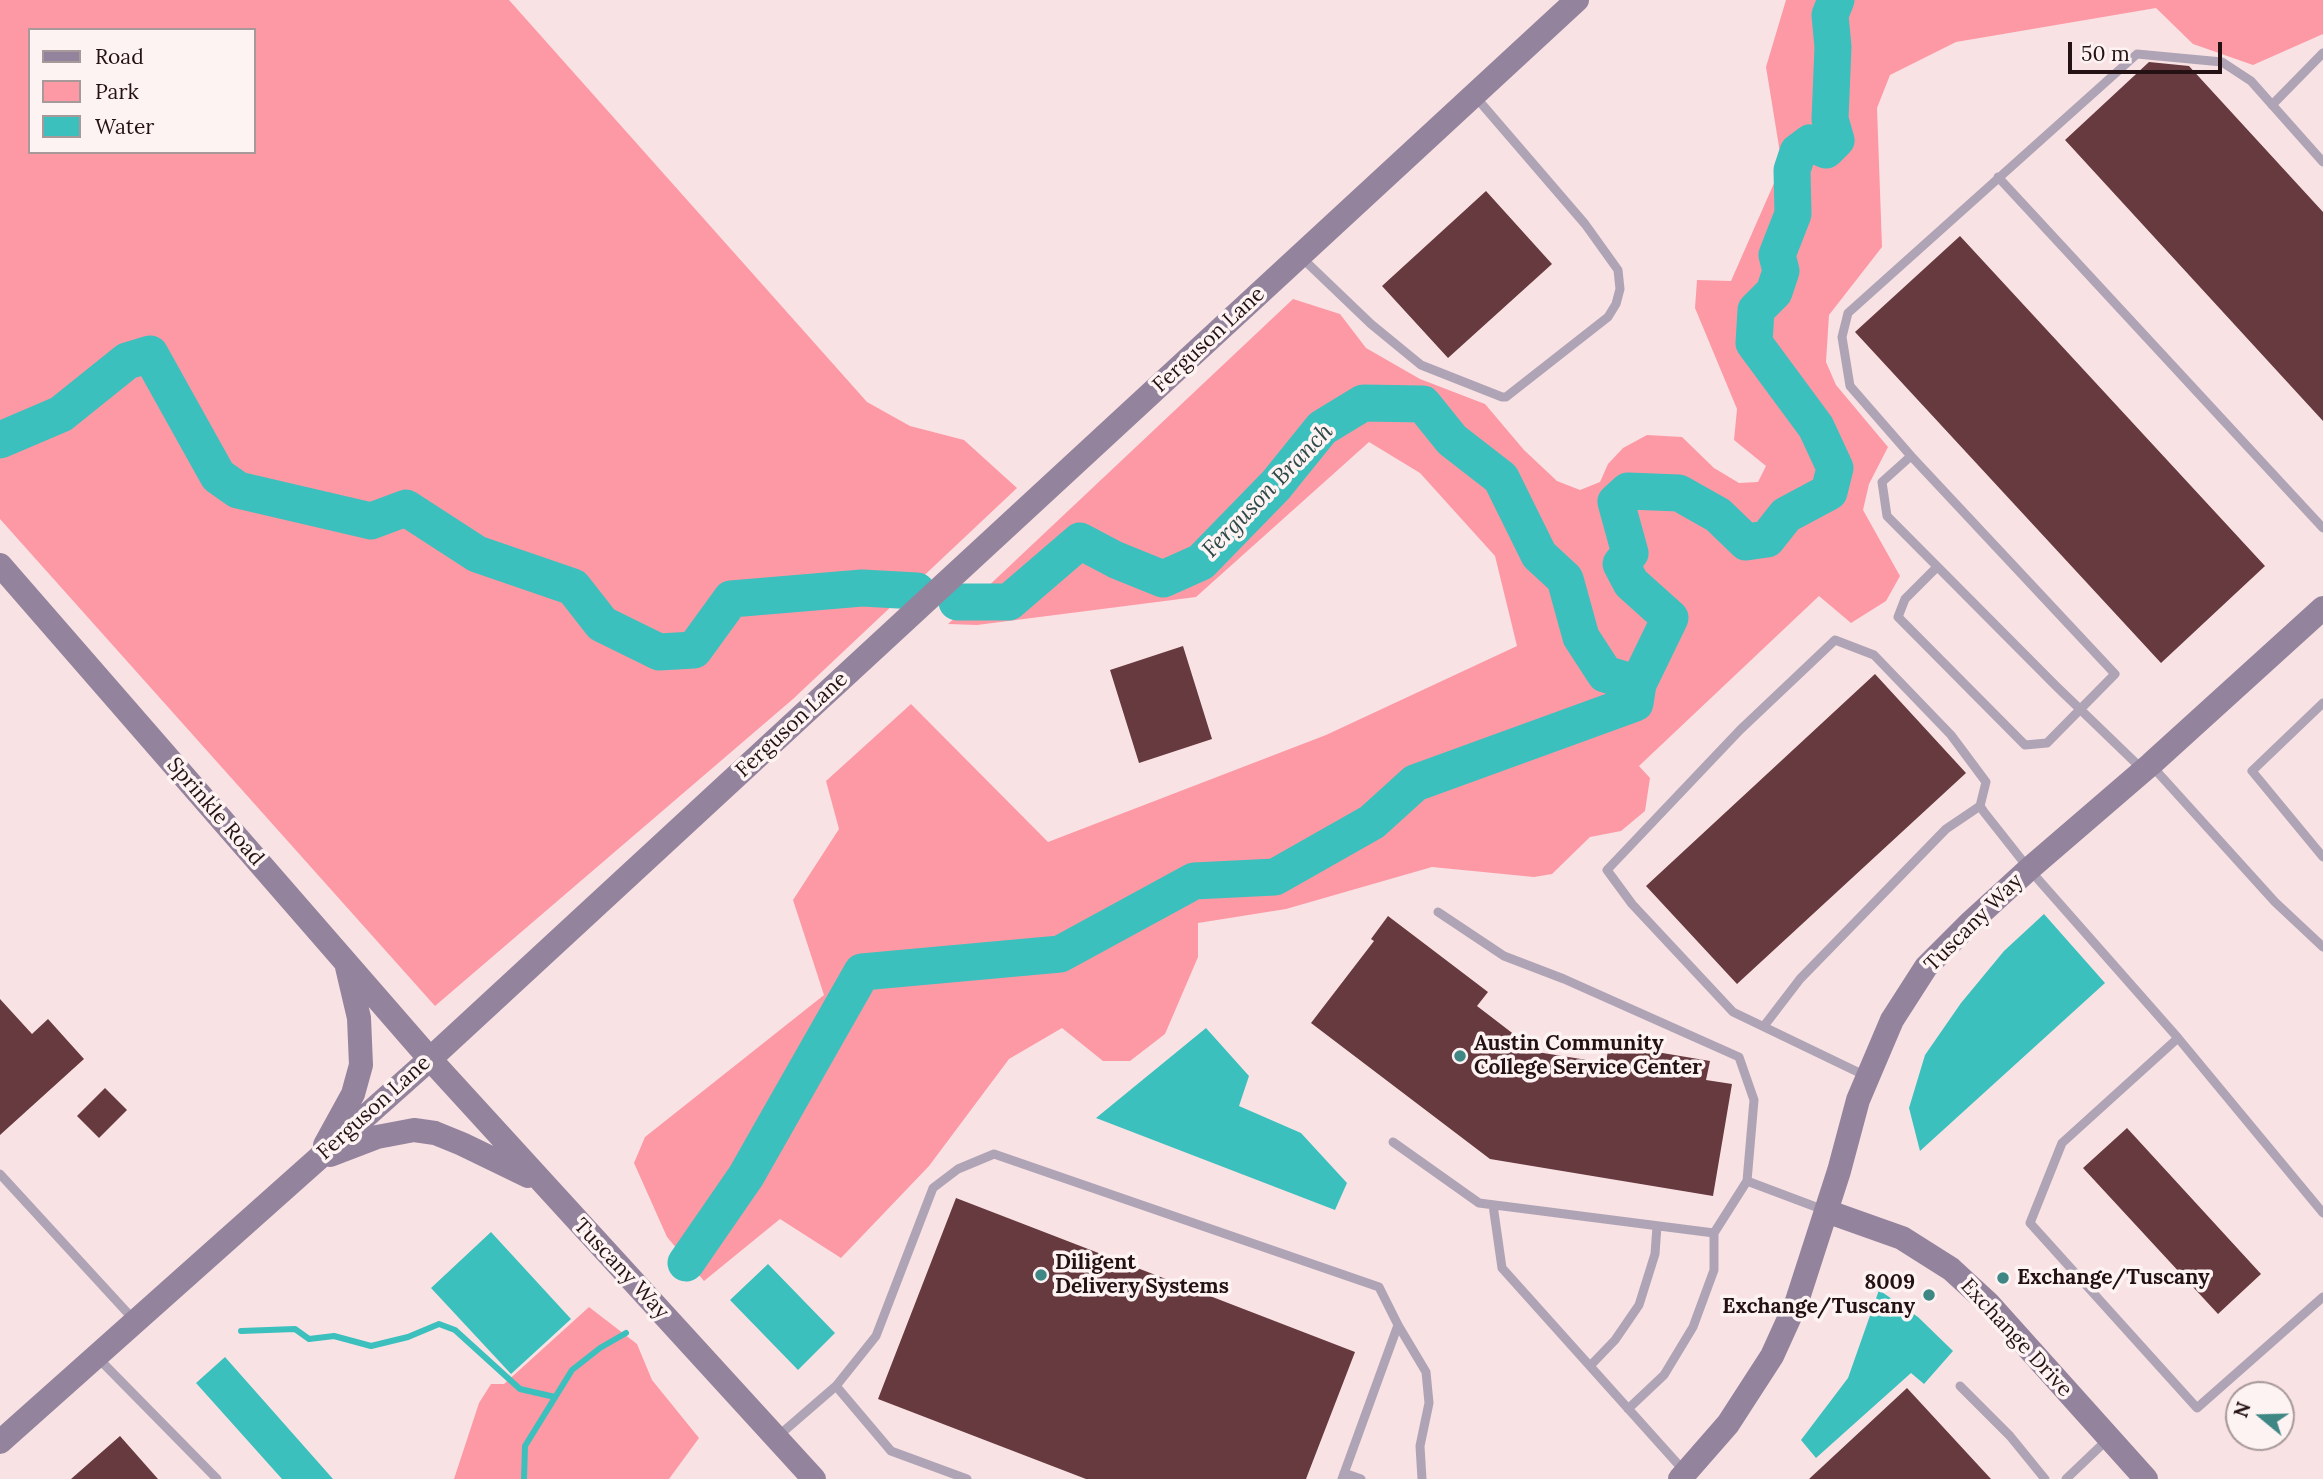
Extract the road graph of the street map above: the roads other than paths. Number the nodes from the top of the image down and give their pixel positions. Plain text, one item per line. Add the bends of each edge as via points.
1 (1577, 0) edge
2 (2323, 53) edge
3 (1474, 95) junction
4 (2272, 105) junction
5 (2323, 162) edge
6 (1998, 177) junction
7 (1300, 256) junction
8 (1911, 456) junction
9 (2323, 528) edge
10 (0, 565) edge
11 (1936, 568) junction
12 (2323, 608) edge
13 (2323, 703) edge
14 (2080, 711) junction
15 (2147, 767) junction
16 (1980, 806) junction
17 (2323, 857) edge
18 (2029, 869) junction
19 (1438, 912) dead end
20 (2323, 947) edge
21 (346, 962) junction
22 (1764, 1026) junction
23 (2178, 1038) junction
24 (430, 1059) junction
25 (1868, 1076) junction
26 (1393, 1142) dead end
27 (316, 1161) junction
28 (0, 1174) edge
29 (1748, 1181) junction
30 (543, 1184) junction
31 (1493, 1205) junction
32 (1826, 1211) junction
33 (2323, 1213) edge
34 (1657, 1226) junction
35 (1714, 1233) junction
36 (2323, 1297) edge
37 (136, 1322) junction
38 (1398, 1325) junction
39 (97, 1357) junction
40 (1590, 1366) junction
41 (836, 1386) junction
42 (1960, 1386) dead end
43 (1628, 1409) junction
44 (776, 1438) junction
45 (2109, 1438) junction
46 (0, 1442) edge
47 (1343, 1476) edge
48 (1685, 1477) edge
49 (217, 1479) edge
50 (814, 1479) edge
51 (967, 1479) edge
52 (1361, 1479) edge
53 (1422, 1479) edge
54 (2045, 1479) edge
55 (2066, 1479) edge
56 (2146, 1479) edge

1 - 3 street, Ferguson Lane
2 - 4 lane
3 - 7 street, Ferguson Lane
3 - 7 lane via 1585,224 1618,270 1620,289 1608,317 1502,397 1420,365
4 - 5 lane
4 - 6 lane via 2251,81 2222,62 2137,54
6 - 8 lane via 1848,313 1842,337 1850,386
6 - 9 lane
7 - 24 street, Ferguson Lane
8 - 11 lane via 1882,482 1887,516
8 - 14 lane via 2115,674
10 - 21 street, Sprinkle Road
11 - 14 lane
11 - 14 lane via 1905,599 1898,617 2025,745 2047,743
12 - 15 street, Tuscany Way
13 - 17 lane via 2252,771
14 - 15 lane
15 - 18 street, Tuscany Way
15 - 20 lane
16 - 18 lane
16 - 22 lane via 1946,830 1810,969
16 - 22 lane via 1986,782 1951,735 1874,655 1835,640 1740,730 1607,870 1632,904 1733,1012
18 - 23 lane
18 - 25 street, Tuscany Way via 1926,967 1892,1020
19 - 29 lane via 1504,956 1739,1057 1754,1100
21 - 24 street, Sprinkle Road
21 - 27 street via 359,1018 361,1065 353,1094
22 - 25 lane
23 - 33 lane
23 - 36 lane via 2062,1143 2030,1223 2197,1408
24 - 27 street, Ferguson Lane
24 - 30 street, Tuscany Way
25 - 32 street, Tuscany Way
26 - 31 lane via 1479,1203
27 - 30 street via 377,1137 414,1130 462,1144
27 - 37 street, Ferguson Lane
28 - 37 lane
29 - 32 lane
29 - 35 lane
30 - 44 street, Tuscany Way
31 - 34 lane
31 - 40 lane via 1502,1268
32 - 45 street, Exchange Drive via 1902,1238 1951,1269 1988,1303
32 - 48 street, Tuscany Way via 1797,1301 1772,1356 1728,1424
34 - 35 lane
34 - 40 lane via 1655,1254 1639,1305
35 - 43 lane via 1714,1270 1693,1327 1664,1375
37 - 39 street, Ferguson Lane
38 - 41 lane via 1379,1287 994,1154 958,1169 933,1188 876,1336
38 - 47 lane
38 - 53 lane via 1426,1371 1429,1403 1420,1446
39 - 46 street, Ferguson Lane
39 - 49 lane
40 - 43 lane
41 - 44 lane
41 - 51 lane via 891,1451
42 - 54 lane
43 - 48 lane
44 - 50 street, Tuscany Way
45 - 55 lane
45 - 56 street, Exchange Drive
47 - 52 lane

